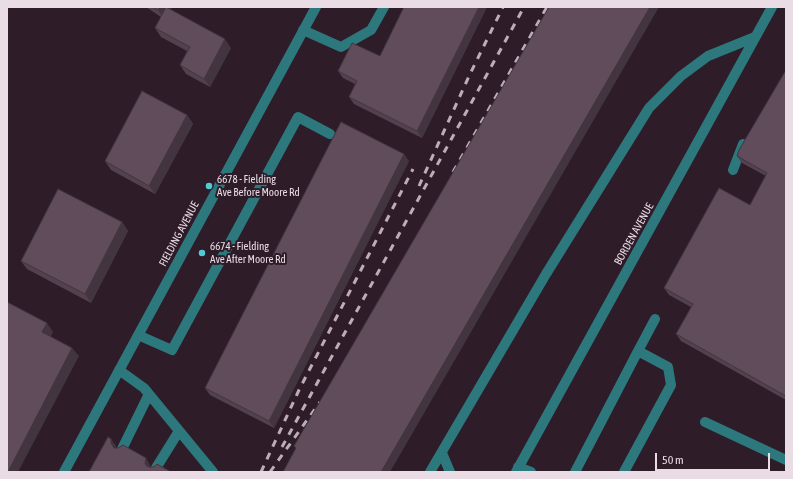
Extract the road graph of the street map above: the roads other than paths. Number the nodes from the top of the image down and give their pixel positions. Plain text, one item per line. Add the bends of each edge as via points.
1 (316, 7) edge
2 (384, 7) edge
3 (772, 7) edge
4 (303, 30) junction
5 (755, 37) junction
6 (330, 134) dead end
7 (747, 138) edge
8 (733, 170) dead end
9 (655, 319) dead end
10 (138, 335) junction
11 (638, 351) junction
12 (119, 370) junction
13 (149, 394) junction
14 (705, 422) dead end
15 (179, 431) junction
16 (122, 449) edge
17 (442, 453) junction
18 (786, 460) edge
19 (156, 468) edge
20 (517, 470) edge
21 (64, 472) edge
22 (212, 472) edge
23 (430, 472) edge
24 (450, 472) edge
25 (531, 472) edge
26 (575, 472) edge
27 (624, 472) edge

1 - 4 street, FIELDING AVENUE
2 - 4 street via 371,30 341,47
3 - 5 street, BORDEN AVENUE
4 - 10 street, FIELDING AVENUE
5 - 17 street via 708,56 681,76 649,108 546,274
5 - 20 street, BORDEN AVENUE
6 - 10 street via 298,117 172,350
7 - 8 street via 739,151
9 - 11 street
10 - 12 street, FIELDING AVENUE
11 - 26 street
11 - 27 street via 668,367 671,385
12 - 13 street
12 - 21 street, FIELDING AVENUE
13 - 15 street
13 - 16 street
14 - 18 street
15 - 19 street
15 - 22 street
17 - 23 street
17 - 24 street
20 - 25 street

